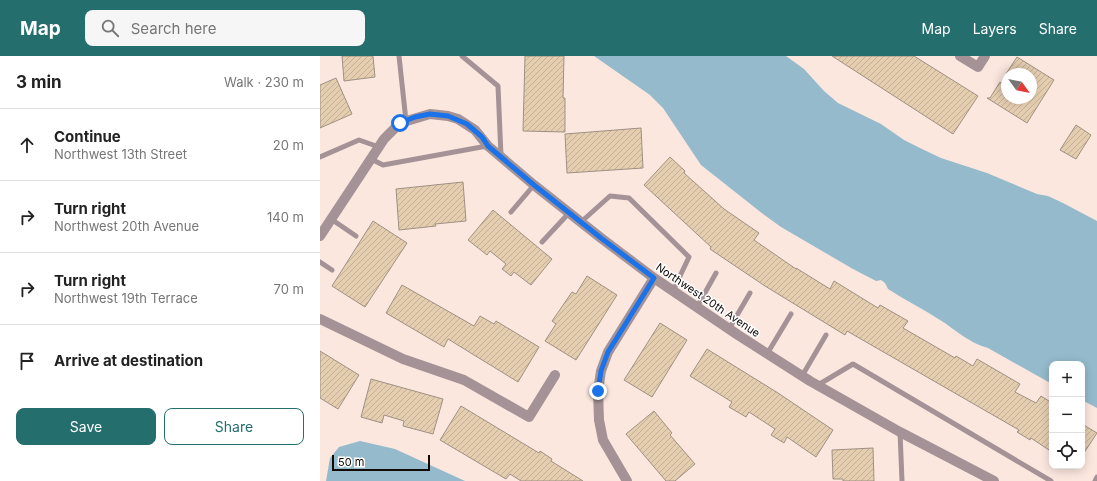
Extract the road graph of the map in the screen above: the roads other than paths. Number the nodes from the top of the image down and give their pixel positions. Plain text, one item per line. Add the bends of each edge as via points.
1 (399, 56) edge
2 (462, 56) edge
3 (960, 56) edge
4 (985, 56) edge
5 (406, 121) junction
6 (488, 146) junction
7 (379, 147) junction
8 (500, 156) junction
9 (320, 157) edge
10 (371, 159) junction
11 (534, 185) junction
12 (511, 212) dead end
13 (569, 213) junction
14 (581, 222) junction
15 (326, 223) edge
16 (320, 236) edge
17 (356, 236) dead end
18 (542, 242) dead end
19 (320, 262) edge
20 (332, 270) dead end
21 (716, 274) dead end
22 (654, 278) junction
23 (673, 291) junction
24 (750, 293) dead end
25 (697, 307) junction
26 (791, 314) dead end
27 (320, 319) edge
28 (729, 329) junction
29 (826, 334) dead end
30 (768, 354) junction
31 (555, 375) dead end
32 (802, 376) junction
33 (818, 385) junction
34 (900, 432) junction
35 (1097, 477) edge
36 (627, 481) edge
37 (902, 481) edge
38 (994, 481) edge
39 (1051, 481) edge
40 (1095, 481) edge

1 - 5 lane
2 - 8 lane via 498,86
3 - 4 street via 978,67
5 - 6 street, Northwest 20th Avenue via 430,114 448,116 467,124
5 - 7 street via 400,123
6 - 8 street, Northwest 20th Avenue
6 - 10 lane via 383,165
7 - 9 lane via 359,140
7 - 10 street
8 - 11 street, Northwest 20th Avenue
10 - 15 street
11 - 12 lane
11 - 13 street, Northwest 20th Avenue
13 - 14 street, Northwest 20th Avenue
13 - 18 lane
14 - 22 street, Northwest 20th Avenue
14 - 23 lane via 610,196 629,198 689,257
15 - 16 street
15 - 17 lane
19 - 20 lane
21 - 25 lane
22 - 23 street, Northwest 20th Avenue
22 - 36 street via 608,352 601,371 598,391 598,420 603,440
23 - 25 street, Northwest 20th Avenue
24 - 28 lane
25 - 28 street, Northwest 20th Avenue
26 - 30 lane
27 - 31 street via 403,359 464,380 529,417
28 - 30 street, Northwest 20th Avenue
29 - 32 lane
30 - 32 street, Northwest 20th Avenue
32 - 33 street, Northwest 20th Avenue
33 - 34 street, Northwest 20th Avenue
33 - 39 lane via 853,364
34 - 37 lane
34 - 38 street, Northwest 20th Avenue
35 - 40 lane

